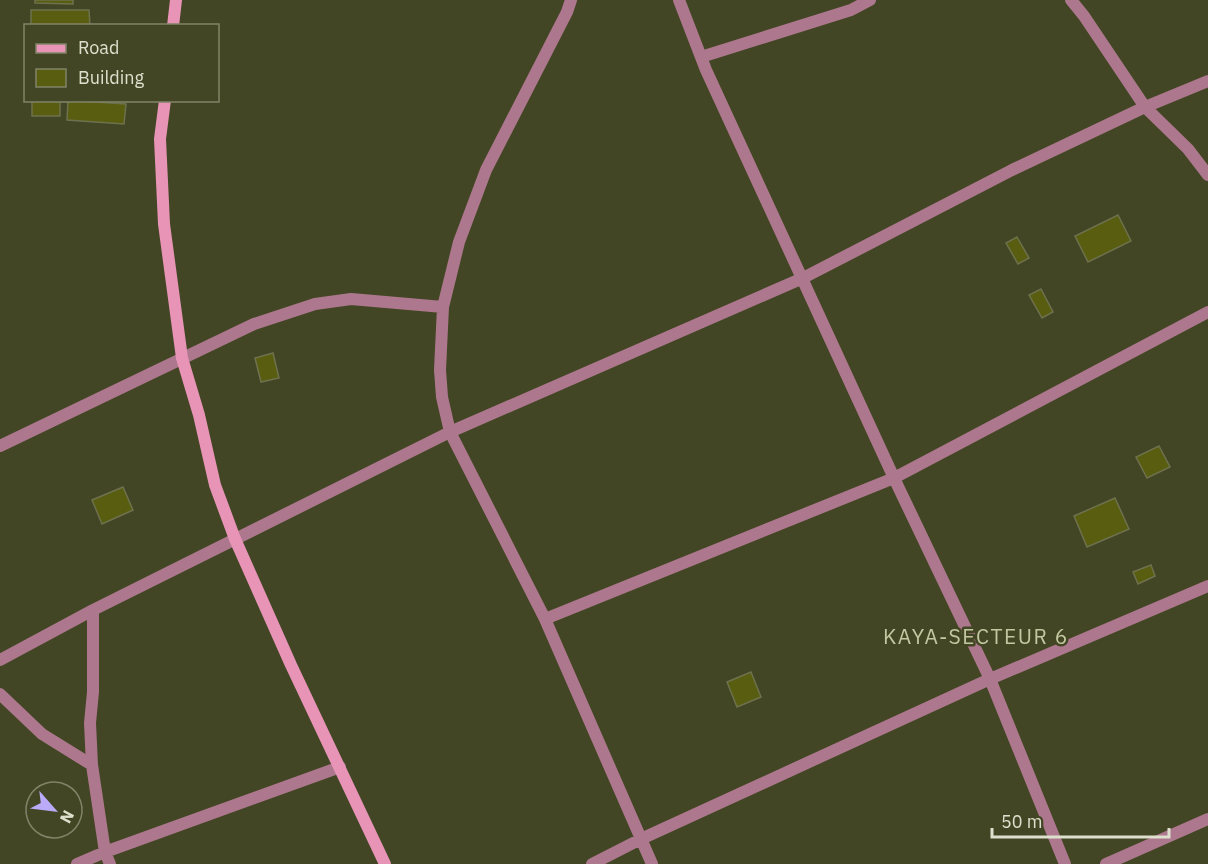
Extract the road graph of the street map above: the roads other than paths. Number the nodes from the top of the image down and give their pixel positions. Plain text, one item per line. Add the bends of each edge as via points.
1 (176, 0) edge
2 (571, 0) edge
3 (680, 0) edge
4 (870, 0) edge
5 (1071, 0) edge
6 (173, 24) edge
7 (701, 57) junction
8 (1208, 81) edge
9 (165, 102) edge
10 (1146, 106) junction
11 (1208, 175) edge
12 (803, 278) junction
13 (443, 307) junction
14 (1208, 312) edge
15 (182, 358) junction
16 (450, 432) junction
17 (0, 446) edge
18 (894, 478) junction
19 (235, 539) junction
20 (1208, 586) edge
21 (93, 609) junction
22 (545, 619) junction
23 (0, 660) edge
24 (990, 679) junction
25 (0, 694) edge
26 (92, 765) junction
27 (340, 767) junction
28 (1208, 819) edge
29 (640, 839) junction
30 (107, 858) edge
31 (77, 864) edge
32 (385, 864) edge
33 (592, 864) edge
34 (652, 864) edge
35 (1065, 864) edge
36 (1106, 864) edge

1 - 6 main road
2 - 13 street via 486,170 459,242
3 - 7 street
4 - 7 street via 851,10
5 - 10 street
7 - 12 street
8 - 10 street
9 - 15 main road via 160,139 164,224
10 - 11 street
10 - 12 street
12 - 16 street
12 - 18 street
13 - 15 street via 351,299 315,304 254,324
13 - 16 street via 440,370
14 - 18 street
15 - 17 street
15 - 19 main road via 214,485
16 - 19 street
16 - 22 street
18 - 22 street
18 - 24 street
19 - 21 street
19 - 27 main road
20 - 24 street
21 - 23 street
21 - 26 street
22 - 29 street
24 - 29 street
24 - 35 street
25 - 26 street via 42,734
26 - 30 street
27 - 30 street
27 - 32 main road
28 - 36 street
29 - 33 street
29 - 34 street
30 - 31 street

